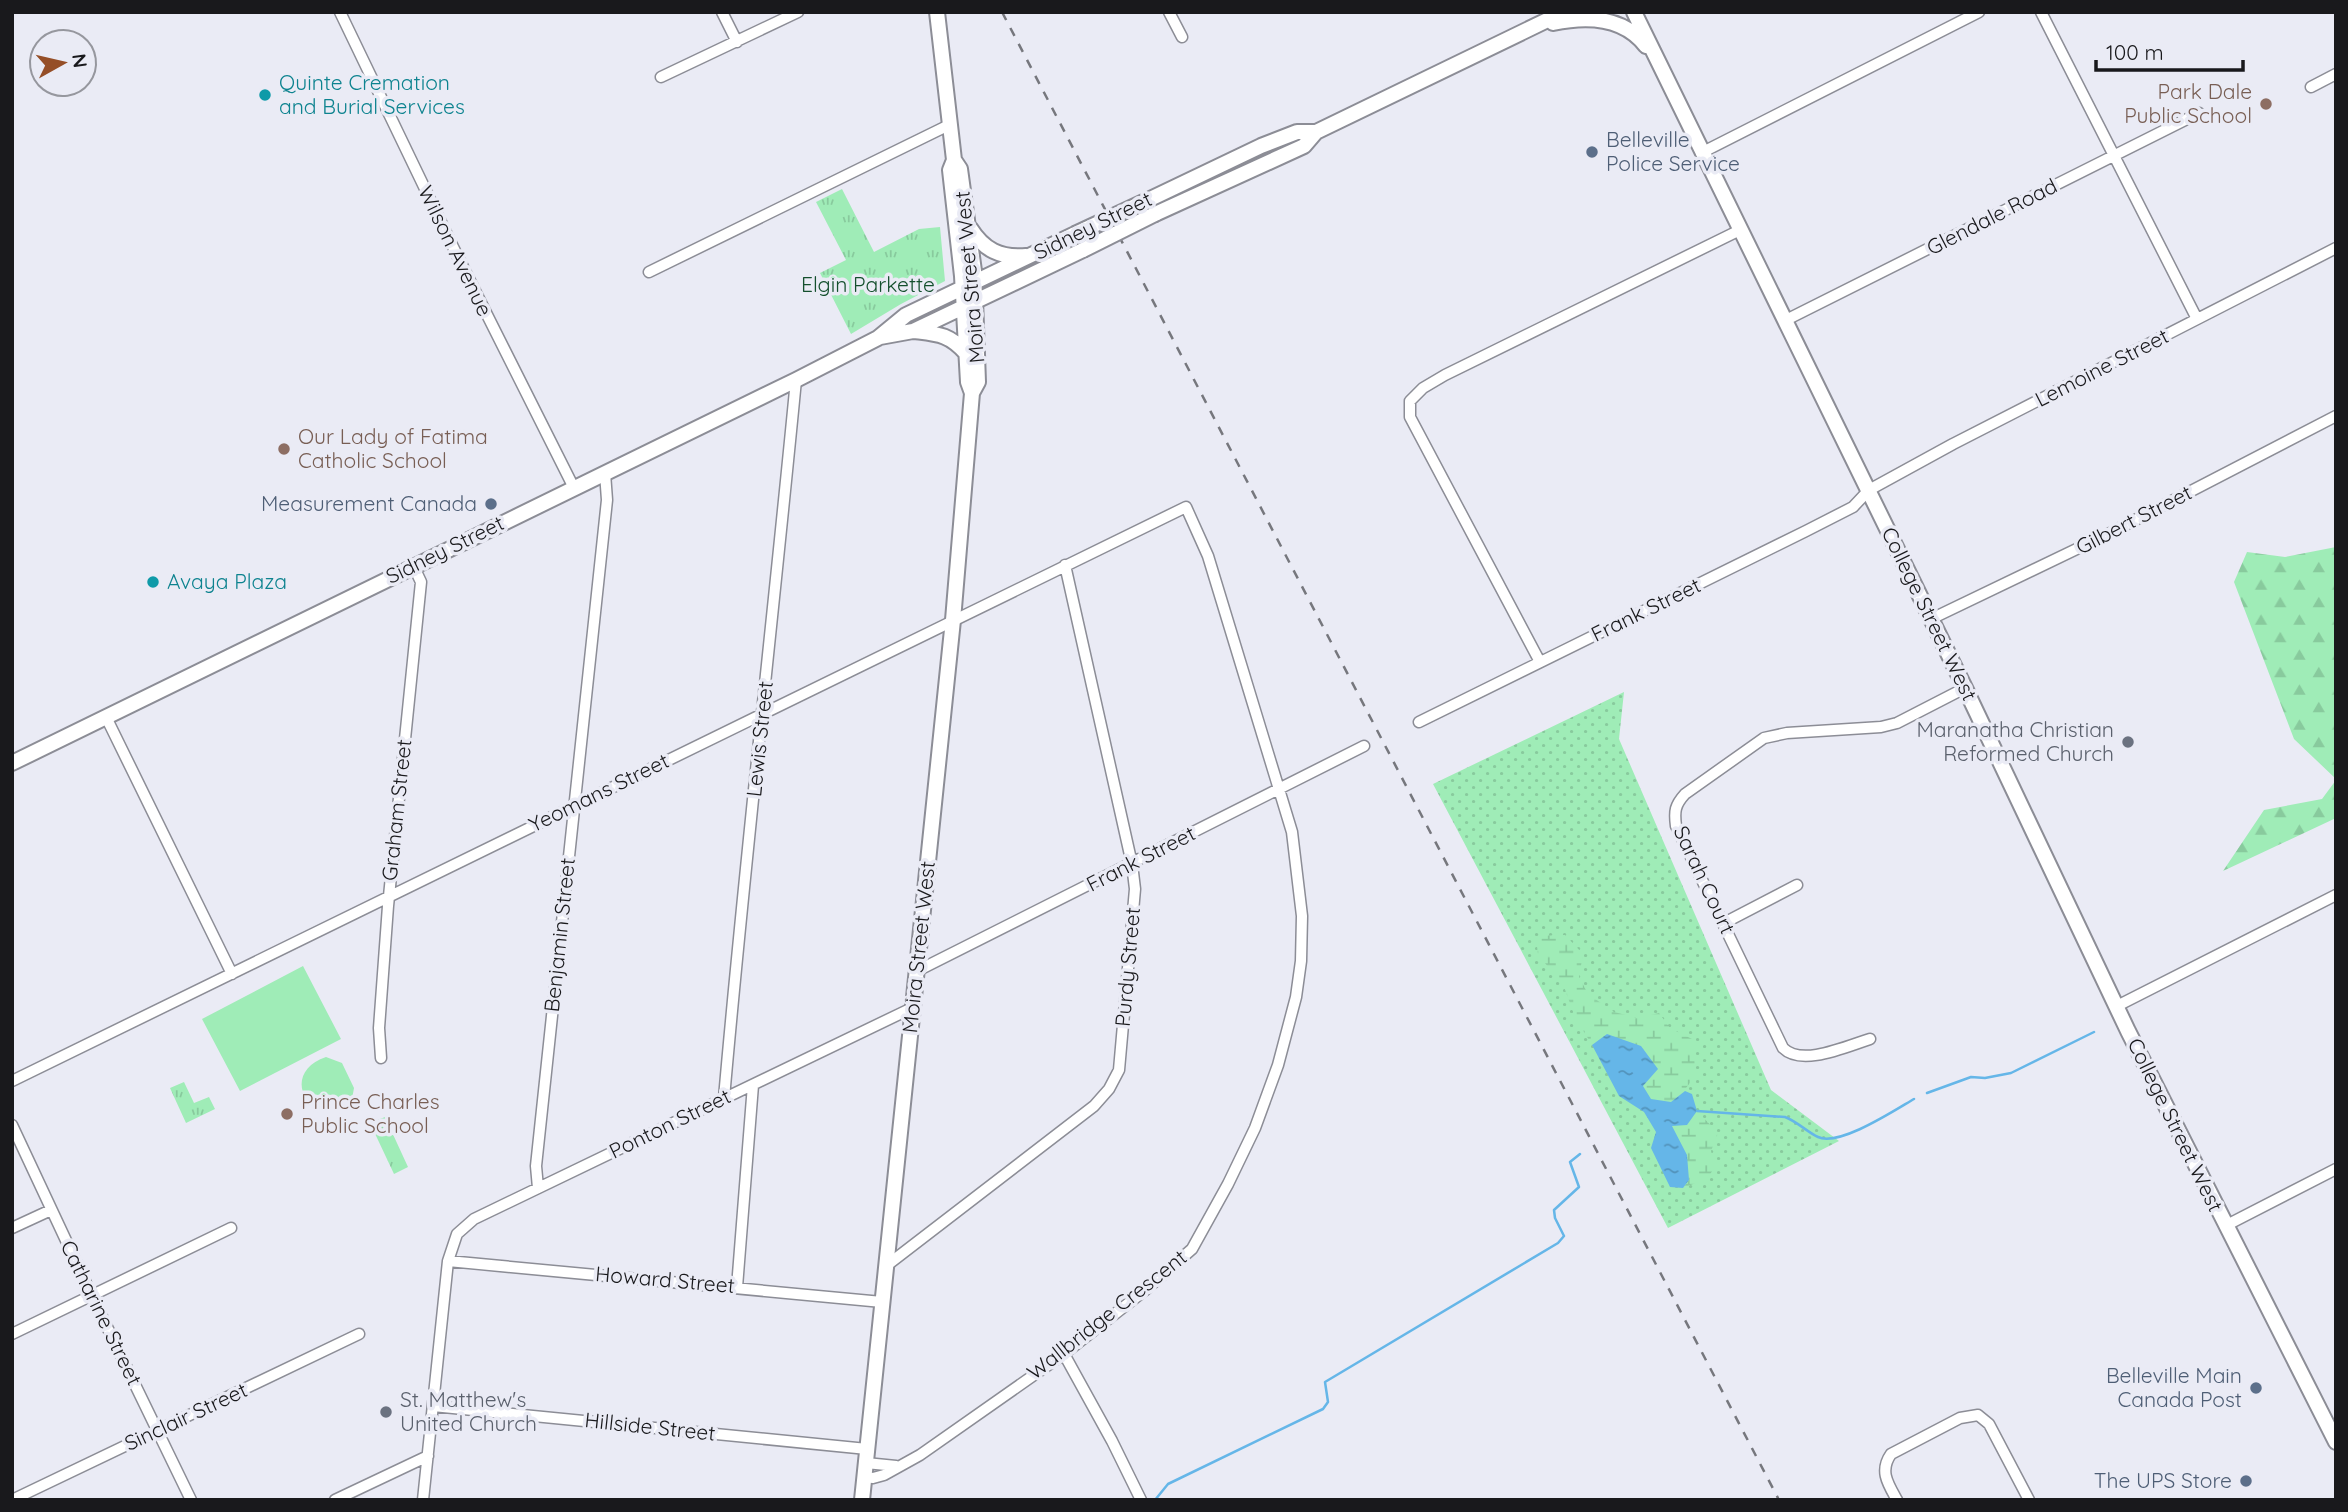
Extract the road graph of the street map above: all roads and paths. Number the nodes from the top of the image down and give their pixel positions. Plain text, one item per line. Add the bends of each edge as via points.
1 (340, 12) edge
2 (722, 12) edge
3 (798, 12) edge
4 (937, 12) edge
5 (1169, 12) edge
6 (1564, 12) edge
7 (1634, 12) edge
8 (1979, 12) edge
9 (2041, 12) edge
10 (1535, 27) junction
11 (1182, 37) dead end
12 (737, 41) junction
13 (1655, 58) junction
14 (2336, 74) edge
15 (662, 77) dead end
16 (2311, 86) dead end
17 (2199, 113) dead end
18 (949, 125) junction
19 (1316, 132) junction
20 (1701, 153) junction
21 (2114, 156) junction
22 (954, 160) junction
23 (968, 226) junction
24 (1740, 230) junction
25 (2336, 247) edge
26 (1031, 256) junction
27 (649, 272) dead end
28 (968, 285) junction
29 (969, 304) junction
30 (2197, 319) junction
31 (1784, 321) junction
32 (913, 331) junction
33 (878, 338) junction
34 (966, 353) junction
35 (796, 380) junction
36 (972, 394) junction
37 (2336, 416) edge
38 (605, 473) junction
39 (574, 488) junction
40 (1869, 490) junction
41 (1186, 507) joint
42 (413, 565) junction
43 (1065, 565) junction
44 (953, 620) junction
45 (1931, 620) junction
46 (1540, 662) junction
47 (1965, 688) junction
48 (763, 712) junction
49 (106, 717) junction
50 (1419, 722) dead end
51 (1364, 746) dead end
52 (12, 763) edge
53 (1278, 790) junction
54 (574, 806) junction
55 (1132, 864) junction
56 (1797, 886) dead end
57 (2336, 895) edge
58 (389, 897) junction
59 (1724, 923) junction
60 (917, 971) junction
61 (232, 974) junction
62 (2117, 1006) junction
63 (912, 1007) junction
64 (1870, 1039) dead end
65 (381, 1058) dead end
66 (12, 1081) edge
67 (753, 1085) junction
68 (724, 1098) junction
69 (12, 1125) edge
70 (2336, 1169) edge
71 (538, 1188) junction
72 (51, 1210) junction
73 (2225, 1226) junction
74 (12, 1228) edge
75 (231, 1228) dead end
76 (448, 1261) junction
77 (886, 1266) junction
78 (737, 1287) junction
79 (92, 1296) junction
80 (882, 1302) junction
81 (12, 1334) edge
82 (359, 1334) dead end
83 (1064, 1354) junction
84 (433, 1406) junction
85 (159, 1430) junction
86 (2336, 1442) edge
87 (428, 1456) junction
88 (866, 1463) junction
89 (1140, 1499) edge
90 (12, 1500) edge
91 (191, 1500) edge
92 (335, 1500) edge
93 (423, 1500) edge
94 (862, 1500) edge
95 (1898, 1500) edge
96 (2029, 1500) edge

1 - 39 street, Wilson Avenue
2 - 12 street
3 - 12 street
4 - 18 main road, Moira Street West
5 - 11 street
6 - 10 main road, Sidney Street
7 - 13 main road, College Street West
8 - 20 street
9 - 21 street
10 - 13 main road via 1599,18 1641,39
10 - 19 main road, Sidney Street
12 - 15 street
13 - 20 main road, College Street West
14 - 16 street
17 - 21 street, Glendale Road
18 - 22 main road, Moira Street West
18 - 27 street
19 - 26 main road, Sidney Street, bridge via 1285,137
19 - 29 main road, Sidney Street, bridge via 1304,146
20 - 24 main road, College Street West
21 - 30 street
21 - 31 street, Glendale Road
22 - 23 main road, Moira Street West via 960,169
22 - 28 main road, Moira Street West via 950,170
23 - 26 main road via 994,253
23 - 28 main road, Moira Street West
24 - 31 main road, College Street West
24 - 46 street via 1445,375 1410,401 1410,417
25 - 30 street, Lemoine Street
26 - 28 main road, Sidney Street
28 - 29 main road, Moira Street West
28 - 33 main road, Sidney Street via 906,315
29 - 32 main road, Sidney Street
29 - 34 main road, Moira Street West
29 - 36 main road, Moira Street West via 978,382
30 - 40 street, Lemoine Street
31 - 40 main road, College Street West
32 - 33 main road, Sidney Street
32 - 34 main road via 946,336
33 - 35 main road, Sidney Street
34 - 36 main road, Moira Street West
35 - 38 main road, Sidney Street
35 - 48 street, Lewis Street
36 - 44 main road, Moira Street West
37 - 45 street, Gilbert Street
38 - 39 main road, Sidney Street
38 - 54 street, Benjamin Street via 607,500
39 - 42 main road, Sidney Street
40 - 45 main road, College Street West
40 - 46 street, Frank Street via 1853,507
41 - 43 street, Yeomans Street
41 - 53 street, Wallbridge Crescent via 1208,556
42 - 49 main road, Sidney Street
42 - 58 street, Graham Street via 421,582
43 - 44 street, Yeomans Street
43 - 55 street, Purdy Street
44 - 48 street, Yeomans Street
44 - 60 main road, Moira Street West
45 - 47 main road, College Street West
46 - 50 street, Frank Street
47 - 59 street, Sarah Court via 1881,727 1764,738 1685,794 1674,811 1676,826
47 - 62 main road, College Street West
48 - 54 street, Yeomans Street
48 - 68 street, Lewis Street
49 - 52 main road, Sidney Street
49 - 61 street
51 - 53 street, Frank Street
53 - 55 street, Frank Street
53 - 83 street, Wallbridge Crescent via 1292,832 1302,916 1301,961 1278,1065 1255,1128 1192,1249
54 - 58 street, Yeomans Street
54 - 71 street, Benjamin Street via 536,1166
55 - 60 street, Frank Street
55 - 77 street, Purdy Street via 1135,889 1119,1070 1109,1090
56 - 59 street
57 - 62 street
58 - 61 street, Yeomans Street
58 - 65 street, Graham Street
59 - 64 street, Sarah Court via 1789,1054 1800,1057
60 - 63 main road, Moira Street West
61 - 66 street, Yeomans Street
62 - 73 main road, College Street West
63 - 67 street, Ponton Street
63 - 77 main road, Moira Street West
67 - 68 street, Ponton Street
67 - 78 street
68 - 71 street, Ponton Street
69 - 72 street, Catharine Street
70 - 73 street
71 - 76 street, Ponton Street via 474,1219 457,1234
72 - 74 street
72 - 79 street, Catharine Street
73 - 86 main road, College Street West
75 - 79 street
76 - 78 street, Howard Street
76 - 84 street, Ponton Street
77 - 80 main road, Moira Street West
78 - 80 street, Howard Street
79 - 81 street
79 - 85 street, Catharine Street
80 - 88 main road, Moira Street West
82 - 85 street, Sinclair Street
83 - 88 street, Wallbridge Crescent via 920,1455 900,1466
83 - 89 street
84 - 87 street, Ponton Street
84 - 88 street, Hillside Street
85 - 90 street, Sinclair Street
85 - 91 street, Catharine Street
87 - 92 street
87 - 93 street, Ponton Street
88 - 94 main road, Moira Street West
95 - 96 street via 1884,1474 1891,1454 1960,1418 1978,1415 1989,1424

